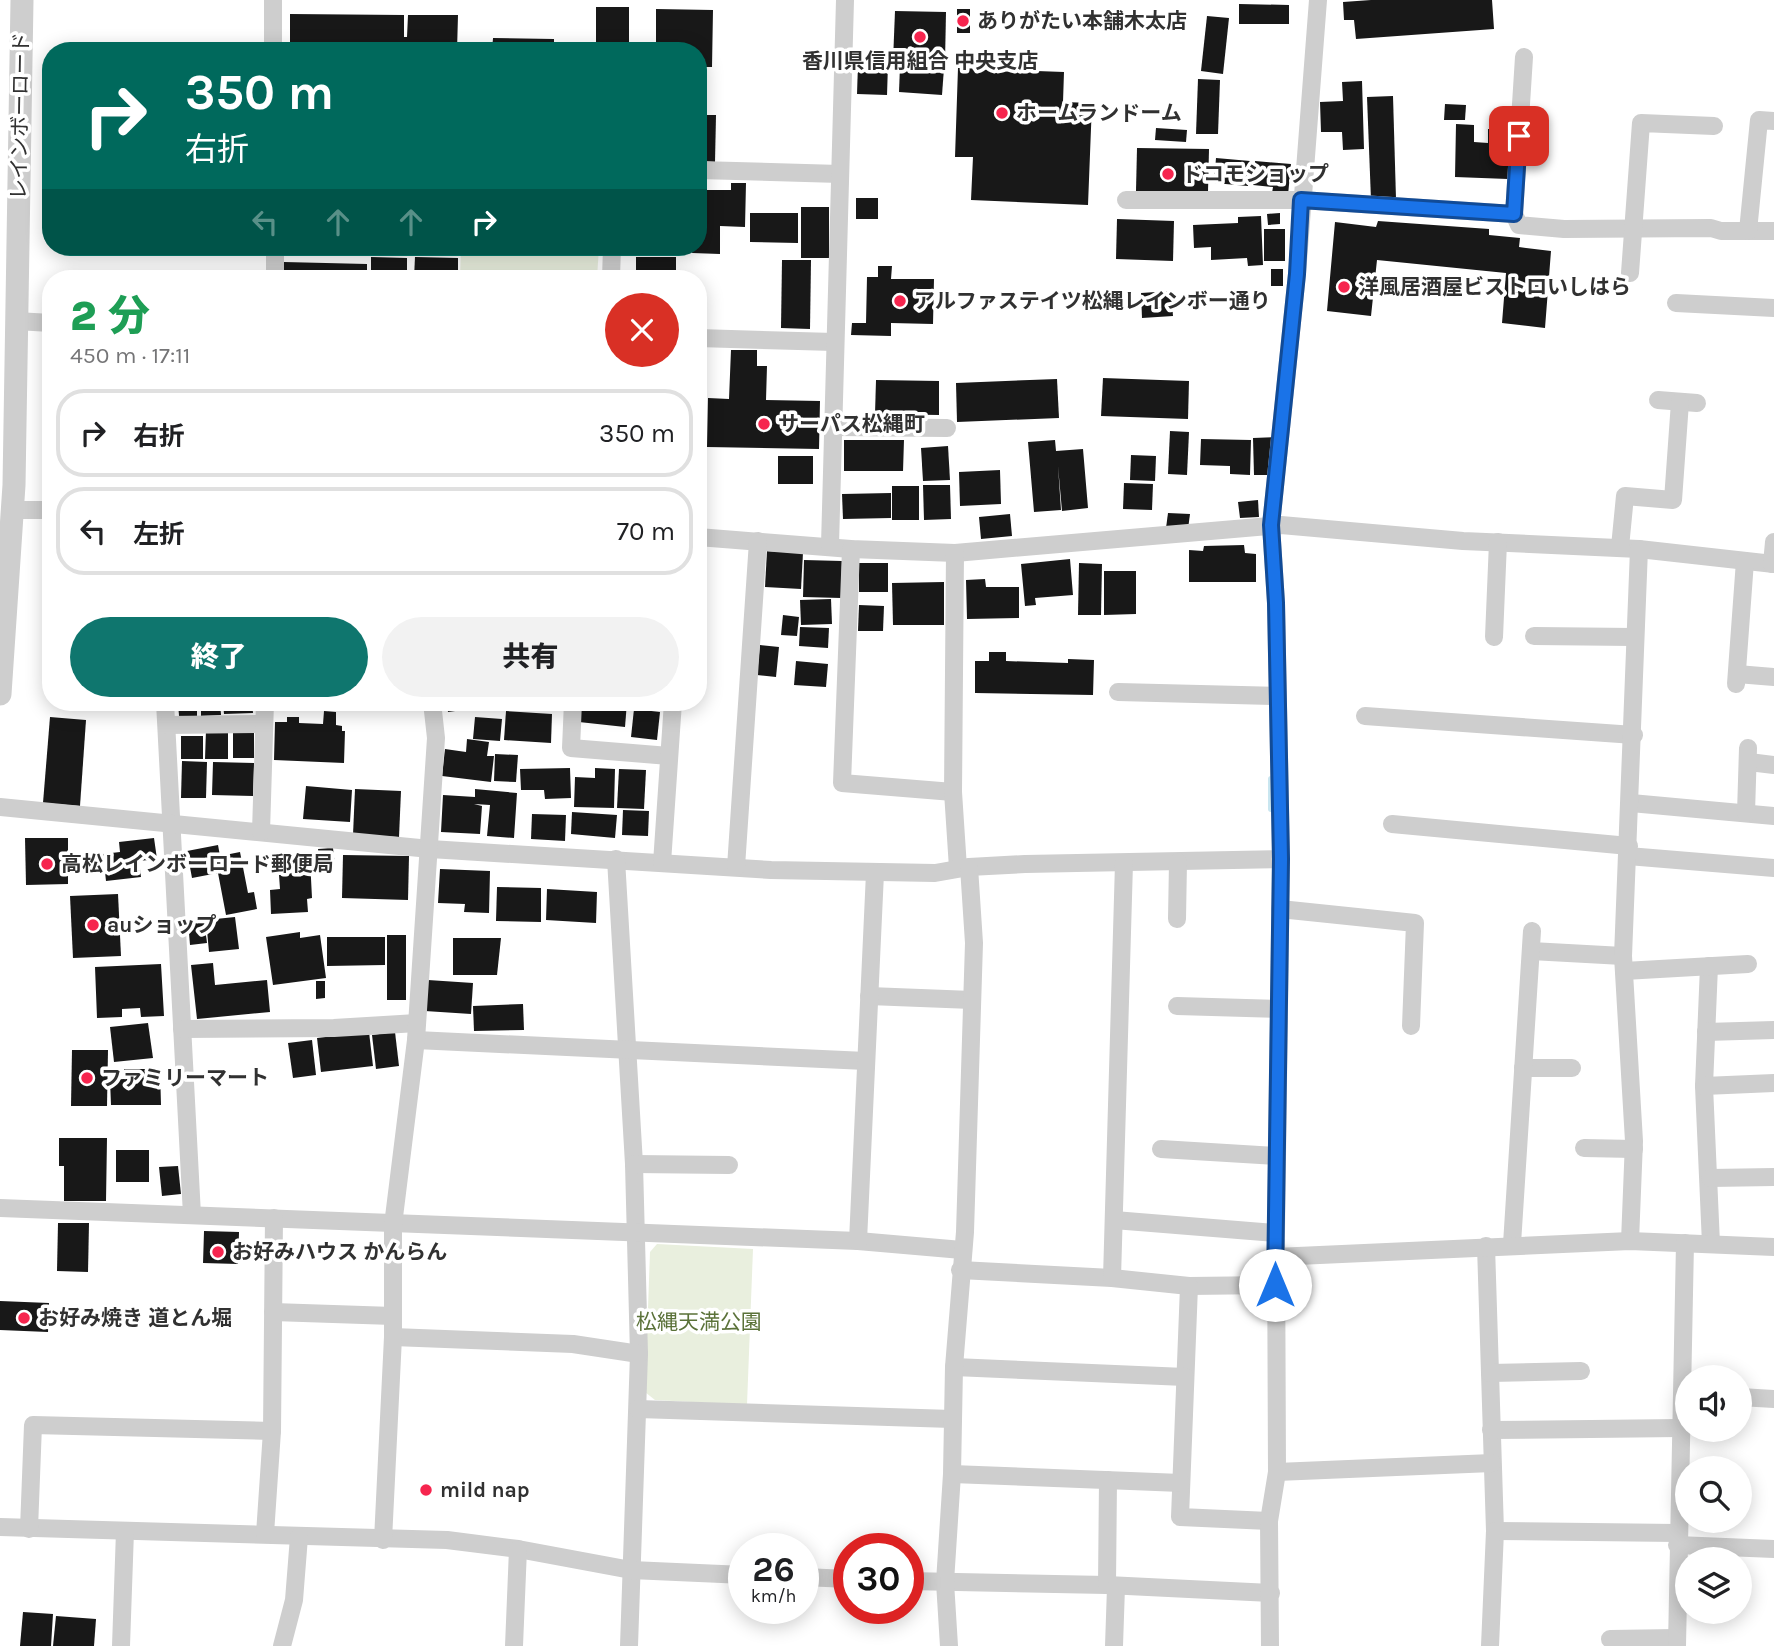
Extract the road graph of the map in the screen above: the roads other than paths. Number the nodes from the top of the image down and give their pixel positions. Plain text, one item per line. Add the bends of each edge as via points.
1 (22, 0) edge
2 (273, 0) edge
3 (845, 0) edge
4 (1318, 0) edge
5 (273, 42) edge
6 (1524, 57) dead end
7 (1774, 121) edge
8 (1714, 126) dead end
9 (707, 170) edge
10 (840, 174) junction
11 (1126, 200) dead end
12 (1301, 200) junction
13 (1514, 214) junction
14 (1633, 227) junction
15 (1748, 231) junction
16 (1774, 231) edge
17 (1630, 273) dead end
18 (1676, 303) dead end
19 (1774, 308) edge
20 (11, 316) edge
21 (42, 321) edge
22 (707, 338) edge
23 (834, 342) junction
24 (1658, 400) dead end
25 (833, 427) junction
26 (947, 428) dead end
27 (6, 510) edge
28 (42, 510) edge
29 (1271, 525) junction
30 (707, 538) edge
31 (758, 541) junction
32 (1498, 542) junction
33 (1774, 542) edge
34 (830, 545) junction
35 (1620, 547) junction
36 (852, 549) junction
37 (1639, 549) junction
38 (955, 553) junction
39 (1745, 561) junction
40 (1773, 564) edge
41 (1534, 636) dead end
42 (1494, 637) dead end
43 (1634, 637) junction
44 (1774, 677) edge
45 (1118, 692) dead end
46 (0, 694) edge
47 (1277, 696) junction
48 (166, 711) edge
49 (265, 711) edge
50 (433, 711) edge
51 (572, 711) edge
52 (672, 711) edge
53 (1365, 716) dead end
54 (264, 724) junction
55 (167, 725) junction
56 (1634, 735) junction
57 (669, 755) junction
58 (1774, 765) edge
59 (953, 792) junction
60 (1631, 803) junction
61 (0, 807) edge
62 (1746, 813) junction
63 (1774, 816) edge
64 (169, 824) junction
65 (1392, 824) dead end
66 (261, 832) junction
67 (430, 849) junction
68 (1629, 851) junction
69 (616, 859) junction
70 (1281, 859) junction
71 (1178, 862) junction
72 (662, 863) junction
73 (1124, 863) junction
74 (736, 867) junction
75 (963, 868) junction
76 (1774, 868) edge
77 (875, 873) junction
78 (1280, 909) junction
79 (1177, 919) dead end
80 (1532, 931) dead end
81 (1531, 951) junction
82 (1624, 963) junction
83 (1748, 964) dead end
84 (1709, 966) junction
85 (869, 996) junction
86 (972, 1000) junction
87 (1177, 1006) dead end
88 (1278, 1009) junction
89 (1411, 1026) dead end
90 (182, 1029) junction
91 (1774, 1030) edge
92 (416, 1032) junction
93 (1706, 1032) junction
94 (626, 1048) junction
95 (866, 1061) junction
96 (1523, 1068) junction
97 (1572, 1068) dead end
98 (1774, 1083) edge
99 (1704, 1086) junction
100 (1584, 1148) dead end
101 (1161, 1149) dead end
102 (1634, 1149) junction
103 (1277, 1156) junction
104 (634, 1164) junction
105 (729, 1165) dead end
106 (1774, 1177) edge
107 (1710, 1178) junction
108 (0, 1208) edge
109 (192, 1215) junction
110 (274, 1219) junction
111 (1114, 1220) junction
112 (393, 1224) junction
113 (1276, 1233) junction
114 (636, 1234) junction
115 (858, 1241) junction
116 (1630, 1241) junction
117 (1685, 1243) junction
118 (1512, 1244) junction
119 (1711, 1244) junction
120 (1486, 1246) junction
121 (1774, 1247) edge
122 (962, 1250) junction
123 (1275, 1257) junction
124 (960, 1270) junction
125 (1112, 1278) junction
126 (1275, 1285) junction
127 (1189, 1286) junction
128 (273, 1312) junction
129 (393, 1316) junction
130 (394, 1337) junction
131 (639, 1354) junction
132 (1684, 1365) edge
133 (954, 1367) junction
134 (1581, 1371) dead end
135 (1490, 1373) junction
136 (1185, 1377) junction
137 (1752, 1398) edge
138 (1774, 1399) edge
139 (638, 1409) junction
140 (951, 1419) junction
141 (1675, 1429) edge
142 (1491, 1430) junction
143 (272, 1431) junction
144 (1679, 1442) edge
145 (1492, 1463) junction
146 (1277, 1472) junction
147 (952, 1475) junction
148 (1108, 1480) junction
149 (1181, 1483) junction
150 (1269, 1521) junction
151 (0, 1527) edge
152 (29, 1528) junction
153 (125, 1531) junction
154 (1495, 1531) junction
155 (265, 1534) junction
156 (299, 1537) junction
157 (1677, 1539) junction
158 (383, 1540) junction
159 (518, 1549) junction
160 (1774, 1549) edge
161 (631, 1570) junction
162 (728, 1574) edge
163 (924, 1582) edge
164 (945, 1583) junction
165 (1112, 1586) junction
166 (1271, 1594) junction
167 (1610, 1639) dead end
168 (1677, 1642) edge
169 (121, 1646) edge
170 (282, 1646) edge
171 (514, 1646) edge
172 (629, 1646) edge
173 (948, 1646) edge
174 (1114, 1646) edge
175 (1270, 1646) edge
176 (1490, 1646) edge

1 - 20 street, レインボーロード
2 - 5 street
3 - 10 street
4 - 12 street
6 - 13 street
7 - 15 street via 1759,120
8 - 14 street via 1641,123
9 - 10 street
10 - 23 street
11 - 12 street
12 - 13 street
12 - 29 street
13 - 14 street via 1519,225
14 - 15 street
14 - 17 street
15 - 16 street
18 - 19 street
20 - 21 street
20 - 27 street, レインボーロード
22 - 23 street
23 - 25 street
24 - 35 street via 1688,402 1673,500 1625,496
25 - 26 street
25 - 34 street
27 - 28 street
27 - 46 street, レインボーロード
29 - 32 street
29 - 38 street
29 - 47 street
30 - 31 street
31 - 34 street
31 - 74 street
32 - 35 street
32 - 42 street
33 - 40 street
34 - 36 street
35 - 37 street
36 - 38 street
36 - 59 street via 842,783
37 - 39 street
37 - 43 street
38 - 59 street
39 - 40 street
39 - 44 street via 1737,679
41 - 43 street
43 - 56 street
45 - 47 street
47 - 70 street
48 - 55 street
49 - 54 street
50 - 67 street via 436,738
51 - 57 street via 570,748
52 - 57 street
53 - 56 street
54 - 55 street
54 - 66 street
55 - 64 street
56 - 60 street
57 - 72 street
58 - 62 street via 1749,755
59 - 75 street
60 - 62 street
60 - 68 street
61 - 64 street
62 - 63 street
64 - 66 street
64 - 90 street
65 - 68 street
66 - 67 street
67 - 69 street
67 - 92 street
68 - 76 street
68 - 82 street
69 - 72 street
69 - 94 street
70 - 71 street
70 - 78 street
71 - 73 street
71 - 79 street
72 - 74 street
73 - 75 street
73 - 111 street
74 - 77 street
75 - 77 street
75 - 86 street via 974,943
77 - 85 street
78 - 88 street
78 - 89 street via 1415,923
80 - 81 street
81 - 82 street
81 - 96 street
82 - 84 street
82 - 102 street
83 - 84 street
84 - 93 street
85 - 86 street
85 - 95 street
86 - 122 street
87 - 88 street
88 - 103 street
90 - 92 street
90 - 109 street
91 - 93 street
92 - 94 street
92 - 112 street
93 - 99 street
94 - 95 street
94 - 104 street
95 - 115 street
96 - 97 street
96 - 118 street
98 - 99 street
99 - 107 street
100 - 102 street
101 - 103 street
102 - 116 street
103 - 113 street
104 - 105 street
104 - 114 street
106 - 107 street
107 - 119 street
108 - 109 street
109 - 110 street
110 - 112 street
110 - 128 street
111 - 113 street
111 - 125 street
112 - 114 street
112 - 129 street
113 - 123 street
114 - 115 street
114 - 131 street
115 - 122 street
116 - 117 street
116 - 118 street
117 - 119 street
117 - 132 street
118 - 120 street
119 - 121 street
120 - 123 street
120 - 135 street
122 - 124 street
123 - 126 street
124 - 125 street
124 - 133 street
125 - 127 street
126 - 127 street
126 - 146 street
127 - 136 street
128 - 129 street
128 - 143 street
129 - 130 street
130 - 131 street via 573,1344
130 - 158 street
131 - 139 street
133 - 136 street
133 - 140 street
134 - 135 street
135 - 142 street
136 - 149 street
137 - 138 street
139 - 140 street
139 - 161 street
140 - 147 street
141 - 142 street
142 - 145 street
143 - 152 street via 33,1425
143 - 155 street
144 - 157 street
145 - 146 street
145 - 154 street
146 - 150 street
147 - 148 street
147 - 164 street
148 - 149 street
148 - 165 street
149 - 150 street via 1180,1517
150 - 166 street
151 - 152 street
152 - 153 street
153 - 155 street
153 - 169 street
154 - 157 street
154 - 176 street
155 - 156 street
156 - 158 street
156 - 170 street via 294,1600
157 - 160 street
157 - 168 street
158 - 159 street via 447,1539
159 - 161 street
159 - 171 street
161 - 162 street
161 - 172 street
163 - 164 street
164 - 165 street
164 - 173 street
165 - 166 street
165 - 174 street
166 - 175 street
167 - 168 street

